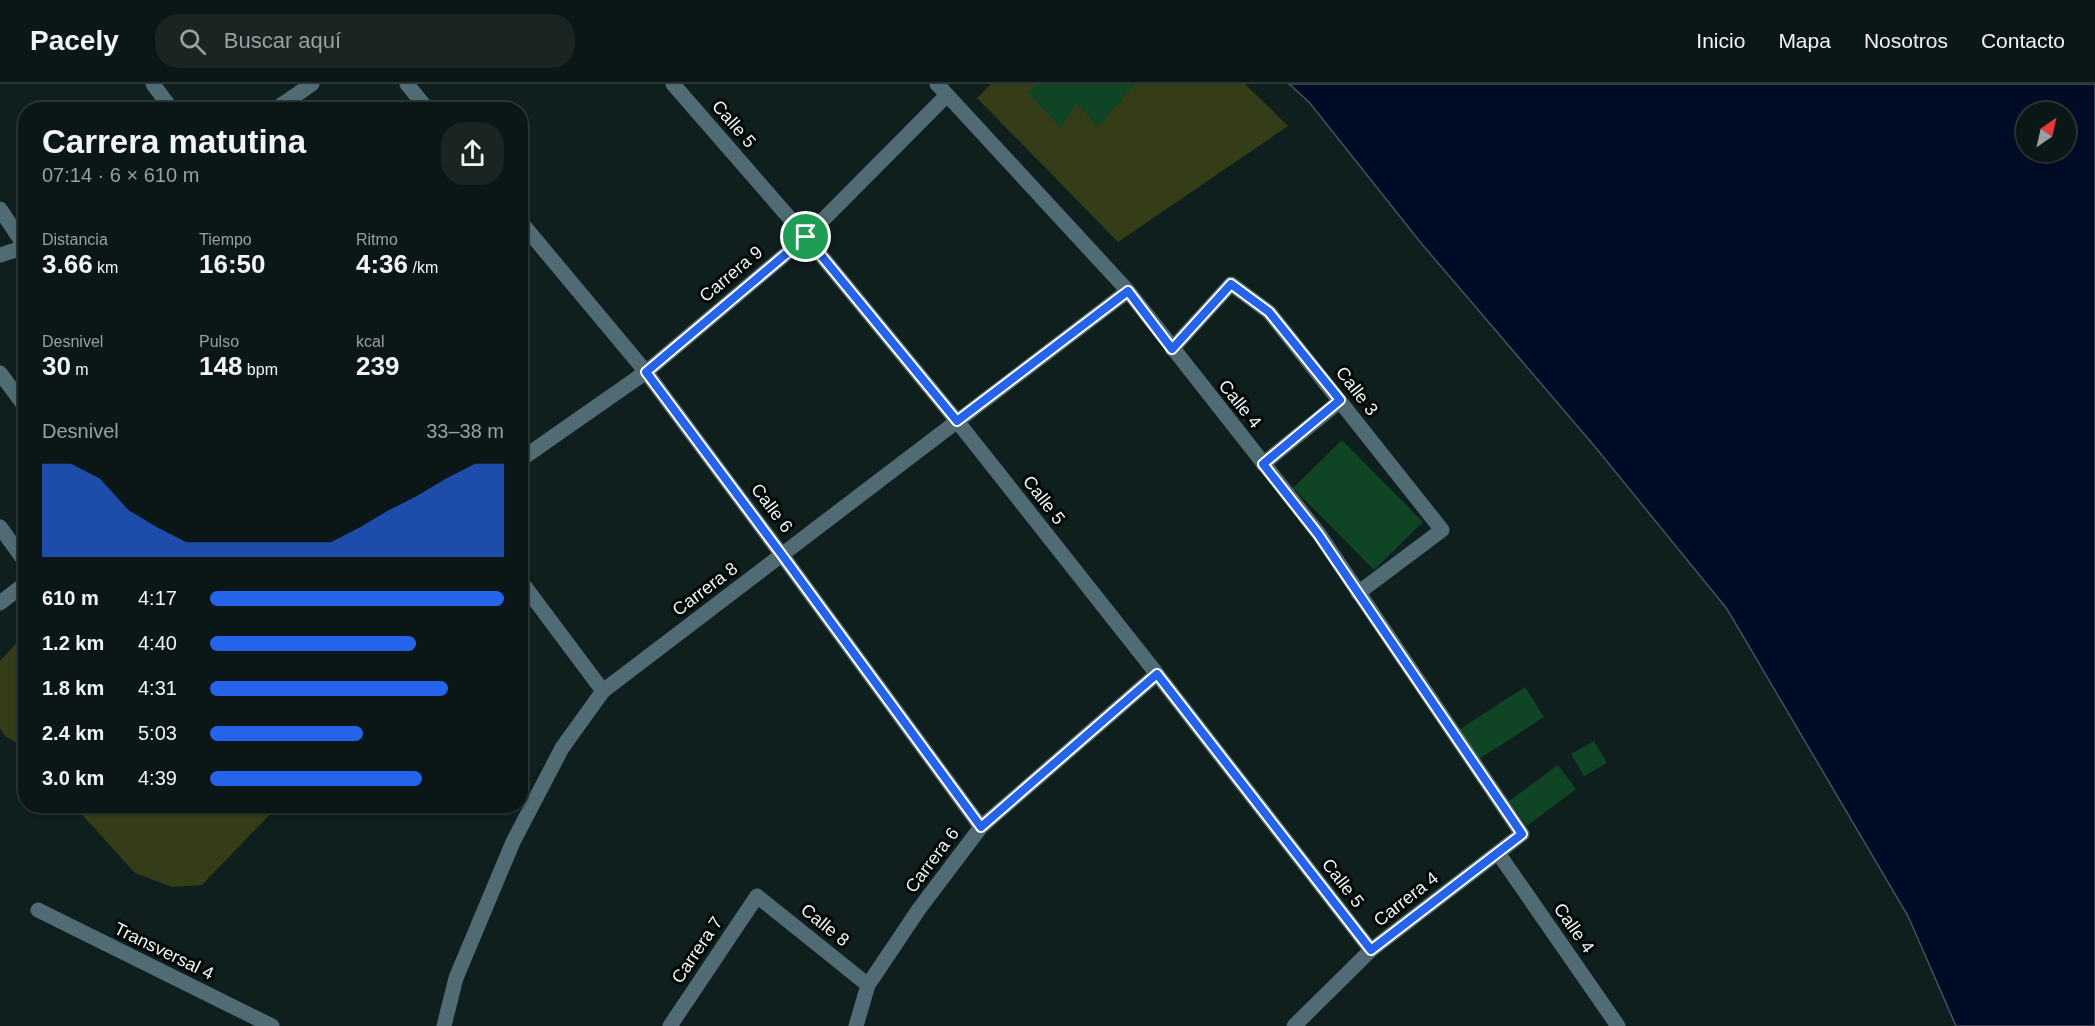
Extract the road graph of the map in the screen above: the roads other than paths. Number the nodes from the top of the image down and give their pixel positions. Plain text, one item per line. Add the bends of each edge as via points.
1 (153, 84) edge
2 (312, 84) edge
3 (407, 84) edge
4 (673, 84) edge
5 (942, 90) edge
6 (166, 102) edge
7 (286, 102) edge
8 (422, 102) edge
9 (0, 209) edge
10 (528, 231) edge
11 (18, 236) edge
12 (806, 237) junction
13 (18, 249) edge
14 (0, 255) edge
15 (1128, 291) junction
16 (1172, 349) junction
17 (646, 372) junction
18 (0, 374) edge
19 (18, 398) edge
20 (1340, 400) junction
21 (957, 421) junction
22 (528, 454) edge
23 (1263, 464) junction
24 (0, 527) edge
25 (18, 552) edge
26 (782, 555) junction
27 (18, 589) edge
28 (528, 591) edge
29 (1358, 593) junction
30 (0, 603) edge
31 (1157, 674) junction
32 (603, 691) junction
33 (981, 827) junction
34 (1522, 834) joint
35 (1498, 853) junction
36 (757, 896) joint
37 (38, 910) dead end
38 (1371, 950) junction
39 (868, 985) junction
40 (272, 1026) edge
41 (444, 1026) edge
42 (670, 1026) edge
43 (856, 1026) edge
44 (1294, 1026) edge
45 (1618, 1026) edge

1 - 6 street
2 - 7 street
3 - 8 street
4 - 12 street, Calle 5
5 - 12 street, Carrera 9
5 - 15 street, Calle 4
9 - 11 street
10 - 17 street, Calle 6
12 - 17 street, Carrera 9
12 - 21 street, Calle 5
13 - 14 street
15 - 16 street, Calle 4
15 - 21 street, Carrera 8
16 - 20 street, Calle 3 via 1231,284 1269,312
16 - 23 street, Calle 4
17 - 22 street, Carrera 9
17 - 26 street, Calle 6
18 - 19 street
20 - 23 street
20 - 29 street, Calle 3 via 1443,530
21 - 26 street, Carrera 8
21 - 31 street, Calle 5
23 - 29 street, Calle 4
24 - 25 street
26 - 32 street, Carrera 8
26 - 33 street, Calle 6
27 - 30 street
28 - 32 street
29 - 34 street, Calle 4
31 - 33 street, Carrera 6
31 - 38 street, Calle 5
32 - 41 street, Carrera 8 via 562,748 513,842 456,978
33 - 39 street, Carrera 6
34 - 35 street, Carrera 4
35 - 38 street, Carrera 4
35 - 45 street, Calle 4
36 - 39 street, Calle 8
36 - 42 street, Carrera 7
37 - 40 street, Transversal 4
38 - 44 street, Carrera 4
39 - 43 street, Carrera 6

